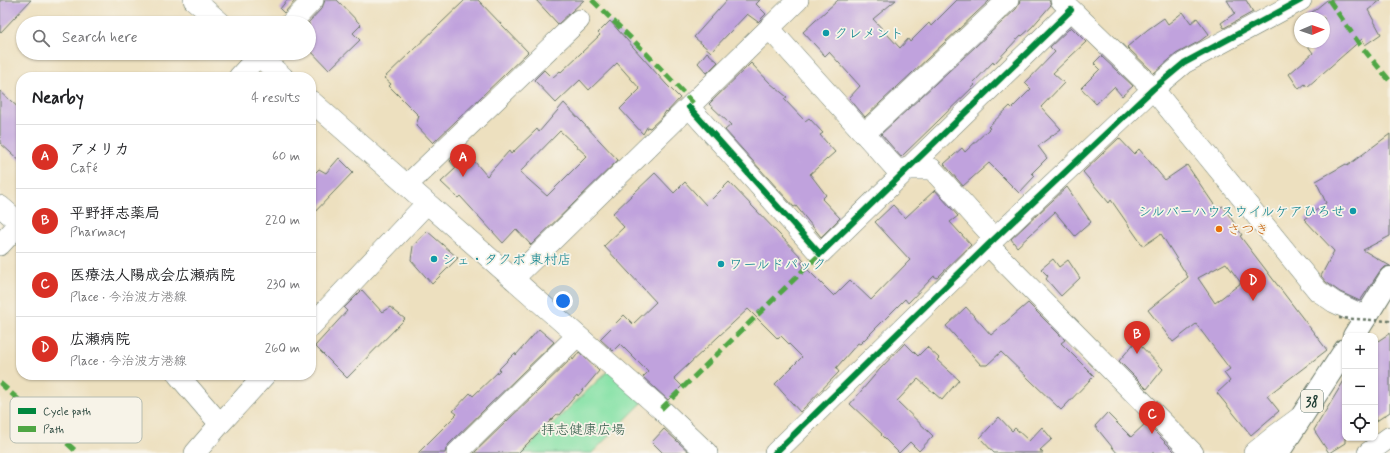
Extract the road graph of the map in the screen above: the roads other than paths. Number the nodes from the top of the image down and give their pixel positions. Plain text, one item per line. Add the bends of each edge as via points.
1 (313, 0) edge
2 (798, 0) edge
3 (1008, 0) edge
4 (1301, 0) edge
5 (202, 2) edge
6 (1066, 5) edge
7 (215, 16) edge
8 (297, 16) edge
9 (579, 20) dead end
10 (769, 28) junction
11 (253, 60) edge
12 (265, 60) edge
13 (243, 72) edge
14 (278, 72) edge
15 (1153, 89) junction
16 (316, 106) edge
17 (689, 107) junction
18 (864, 134) junction
19 (907, 169) junction
20 (407, 185) junction
21 (427, 203) junction
22 (0, 206) edge
23 (16, 220) edge
24 (16, 228) edge
25 (992, 242) junction
26 (0, 245) edge
27 (1390, 278) edge
28 (513, 279) junction
29 (1366, 317) junction
30 (316, 321) edge
31 (1356, 333) edge
32 (577, 336) junction
33 (1342, 355) edge
34 (182, 380) edge
35 (260, 380) edge
36 (1302, 417) junction
37 (220, 424) junction
38 (1390, 437) edge
39 (195, 453) edge
40 (457, 453) edge
41 (707, 453) edge
42 (775, 453) edge
43 (1193, 453) edge
44 (1254, 453) edge
45 (1278, 453) edge
46 (1368, 453) edge

1 - 8 street
2 - 10 street
3 - 18 street
4 - 15 street via 1184,62
5 - 7 street
6 - 15 street
6 - 19 street
9 - 20 street
10 - 17 street
10 - 18 street
11 - 13 street
12 - 14 street
15 - 25 street
15 - 29 street via 1318,291 1334,302
16 - 20 street
17 - 19 street via 820,254
17 - 28 street
18 - 19 street via 896,169
19 - 25 street via 932,168
20 - 21 street
21 - 28 street
21 - 30 street
22 - 23 street
24 - 26 street
25 - 42 street
25 - 43 street
27 - 29 main road
28 - 32 street
29 - 31 main road
32 - 40 street
32 - 41 street
33 - 36 main road, 38
34 - 37 street
35 - 37 street
36 - 44 street
36 - 45 main road, 38
37 - 39 street
38 - 46 street

